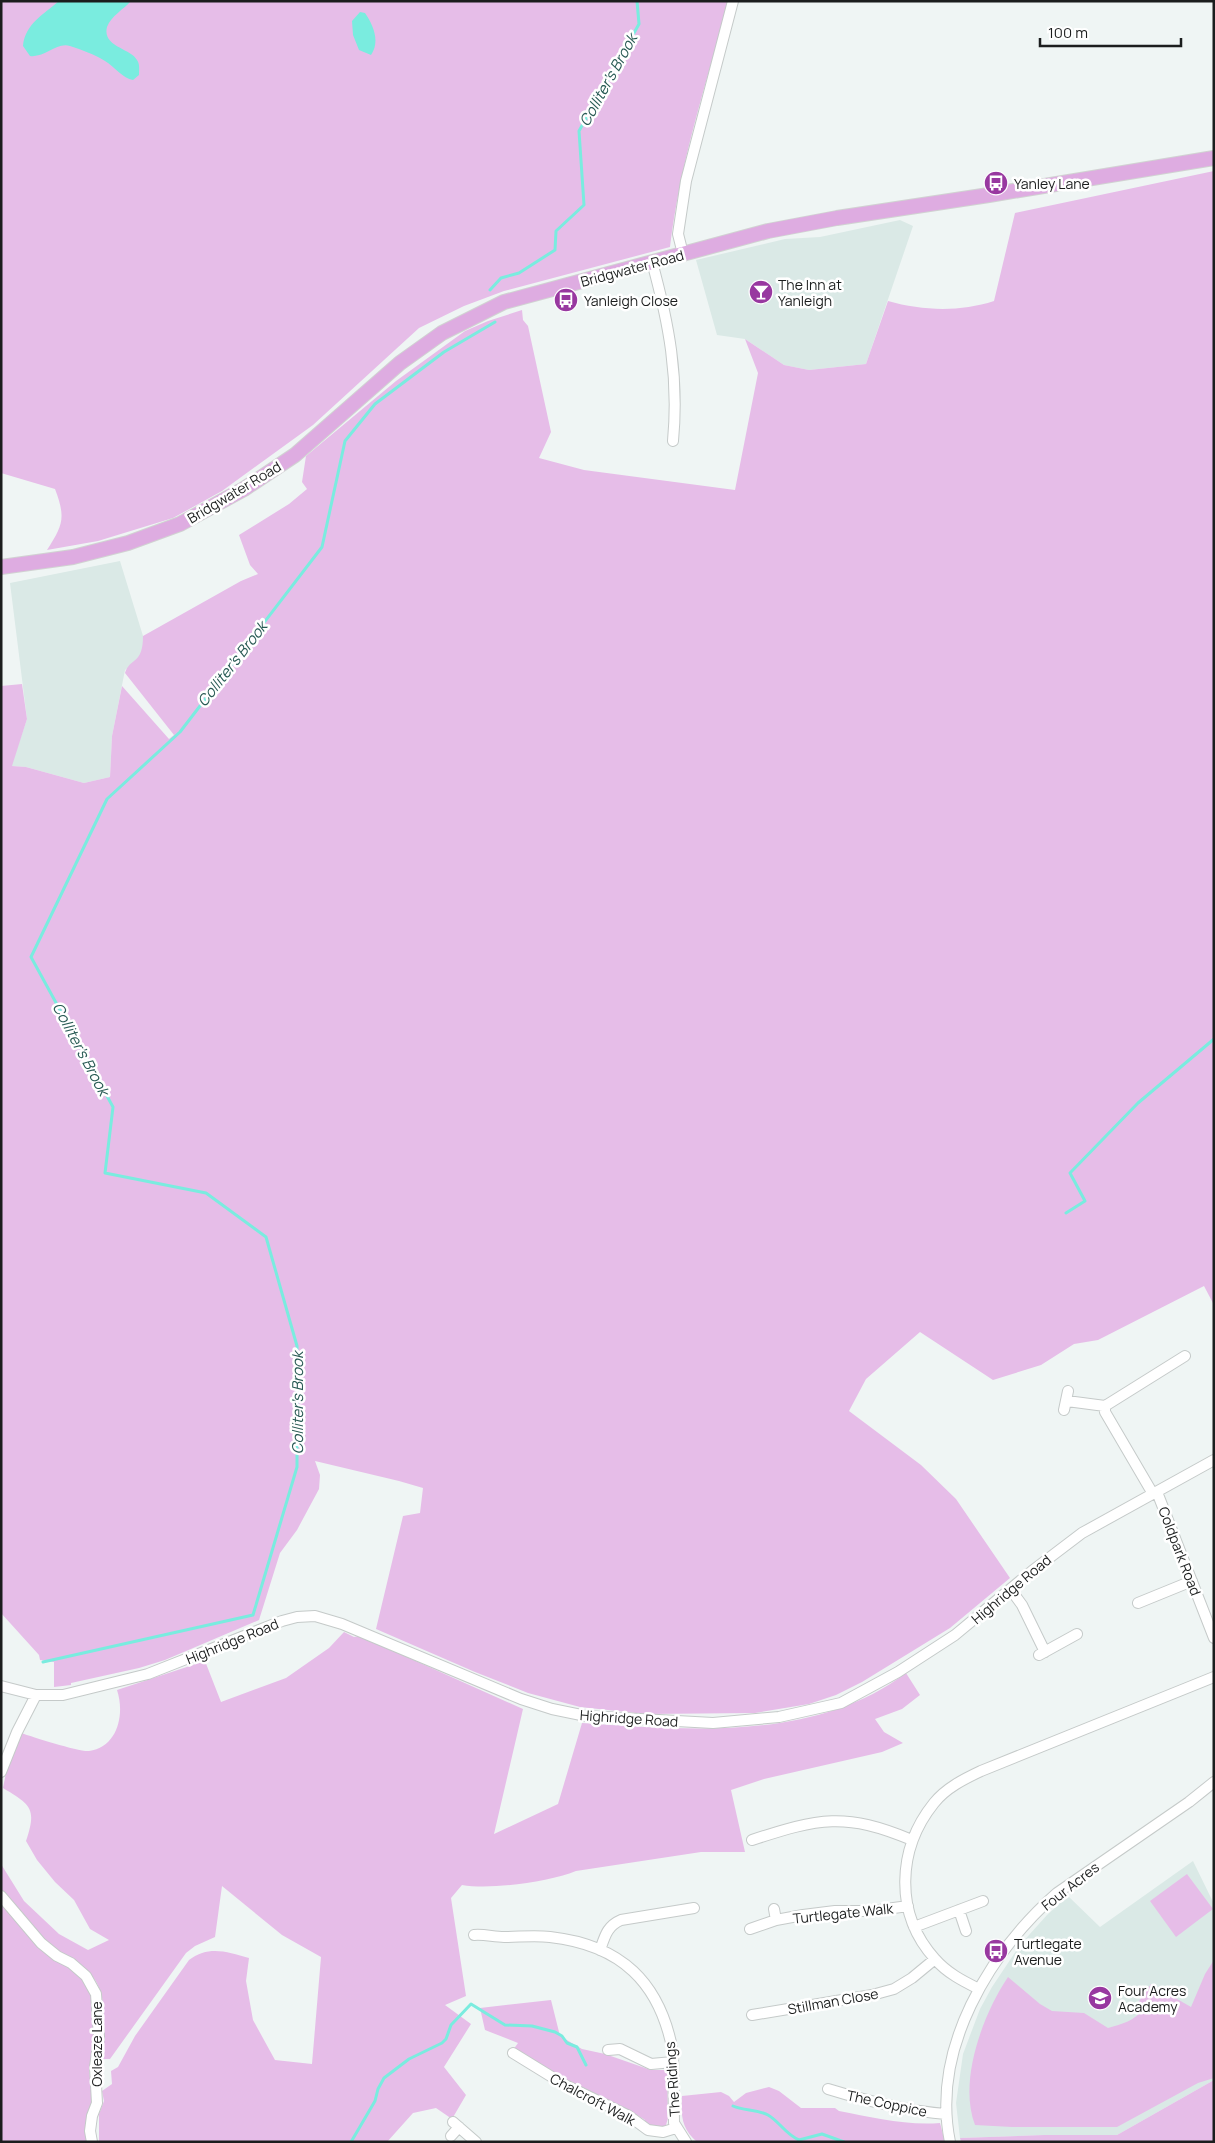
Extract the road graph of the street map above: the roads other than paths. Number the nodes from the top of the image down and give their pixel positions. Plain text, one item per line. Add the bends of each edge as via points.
1 (733, 1) edge
2 (1214, 158) edge
3 (683, 254) junction
4 (652, 262) junction
5 (673, 441) dead end
6 (1, 567) edge
7 (1185, 1356) dead end
8 (1066, 1400) dead end
9 (1105, 1406) junction
10 (1214, 1460) edge
11 (1155, 1493) junction
12 (1192, 1581) junction
13 (1011, 1590) junction
14 (1138, 1604) dead end
15 (1077, 1634) dead end
16 (1214, 1638) edge
17 (1214, 1677) edge
18 (1, 1686) edge
19 (36, 1696) junction
20 (1, 1772) edge
21 (1214, 1782) edge
22 (752, 1840) dead end
23 (912, 1840) junction
24 (1, 1896) edge
25 (983, 1901) dead end
26 (908, 1906) junction
27 (694, 1908) dead end
28 (774, 1909) dead end
29 (959, 1910) junction
30 (776, 1920) junction
31 (914, 1927) junction
32 (750, 1929) dead end
33 (966, 1931) dead end
34 (474, 1935) dead end
35 (600, 1950) junction
36 (935, 1959) junction
37 (979, 1990) junction
38 (752, 2016) dead end
39 (608, 2050) dead end
40 (513, 2053) dead end
41 (673, 2062) junction
42 (828, 2089) dead end
43 (946, 2114) junction
44 (676, 2128) junction
45 (450, 2136) dead end
46 (92, 2142) edge
47 (476, 2142) edge
48 (686, 2142) edge
49 (950, 2142) edge

1 - 3 street via 685,189 678,234
2 - 3 highway, Bridgwater Road via 837,218 768,231
3 - 4 highway, Bridgwater Road
4 - 5 street via 669,330 676,408
4 - 6 highway, Bridgwater Road via 504,302 442,333 400,363 295,455 244,489 180,524 128,543 73,557
7 - 9 street
8 - 9 street
9 - 11 street, Coldpark Road via 1105,1412
10 - 11 street, Highridge Road
11 - 12 street, Coldpark Road
11 - 13 street, Highridge Road via 1082,1533
12 - 14 street
12 - 16 street, Coldpark Road
13 - 15 street via 1022,1604 1042,1653
13 - 19 street, Highridge Road via 955,1635 860,1693 840,1703 779,1717 713,1723 622,1720 560,1711 456,1673 366,1632 315,1616 282,1621 148,1674 63,1695
17 - 23 street via 963,1780 935,1802
18 - 19 street, Highridge Road
19 - 20 street
21 - 37 street, Four Acres via 1043,1905 1016,1936
22 - 23 street via 798,1825 830,1820 863,1823
23 - 26 street via 905,1873
24 - 46 street, Oxleaze Lane via 42,1944 86,1976 96,1994 99,2038 95,2067 97,2104 90,2131
25 - 29 street
26 - 30 street, Turtlegate Walk via 872,1911 835,1911
26 - 31 street
27 - 35 street via 615,1922
28 - 30 street
29 - 31 street
29 - 33 street
30 - 32 street, Turtlegate Walk
31 - 36 street
34 - 35 street, The Ridings via 550,1937
35 - 41 street, The Ridings via 634,1970 651,1992 671,2040
36 - 37 street via 960,1980
36 - 38 street, Stillman Close via 894,1989
37 - 43 street, Four Acres via 959,2034 951,2064
39 - 41 street via 620,2049 651,2064
40 - 44 street, Chalcroft Walk via 565,2085 629,2116 648,2130 663,2132
41 - 44 street, The Ridings
42 - 43 street, The Coppice via 895,2108
43 - 49 street, Four Acres
44 - 48 street, The Ridings
45 - 47 street via 456,2125

